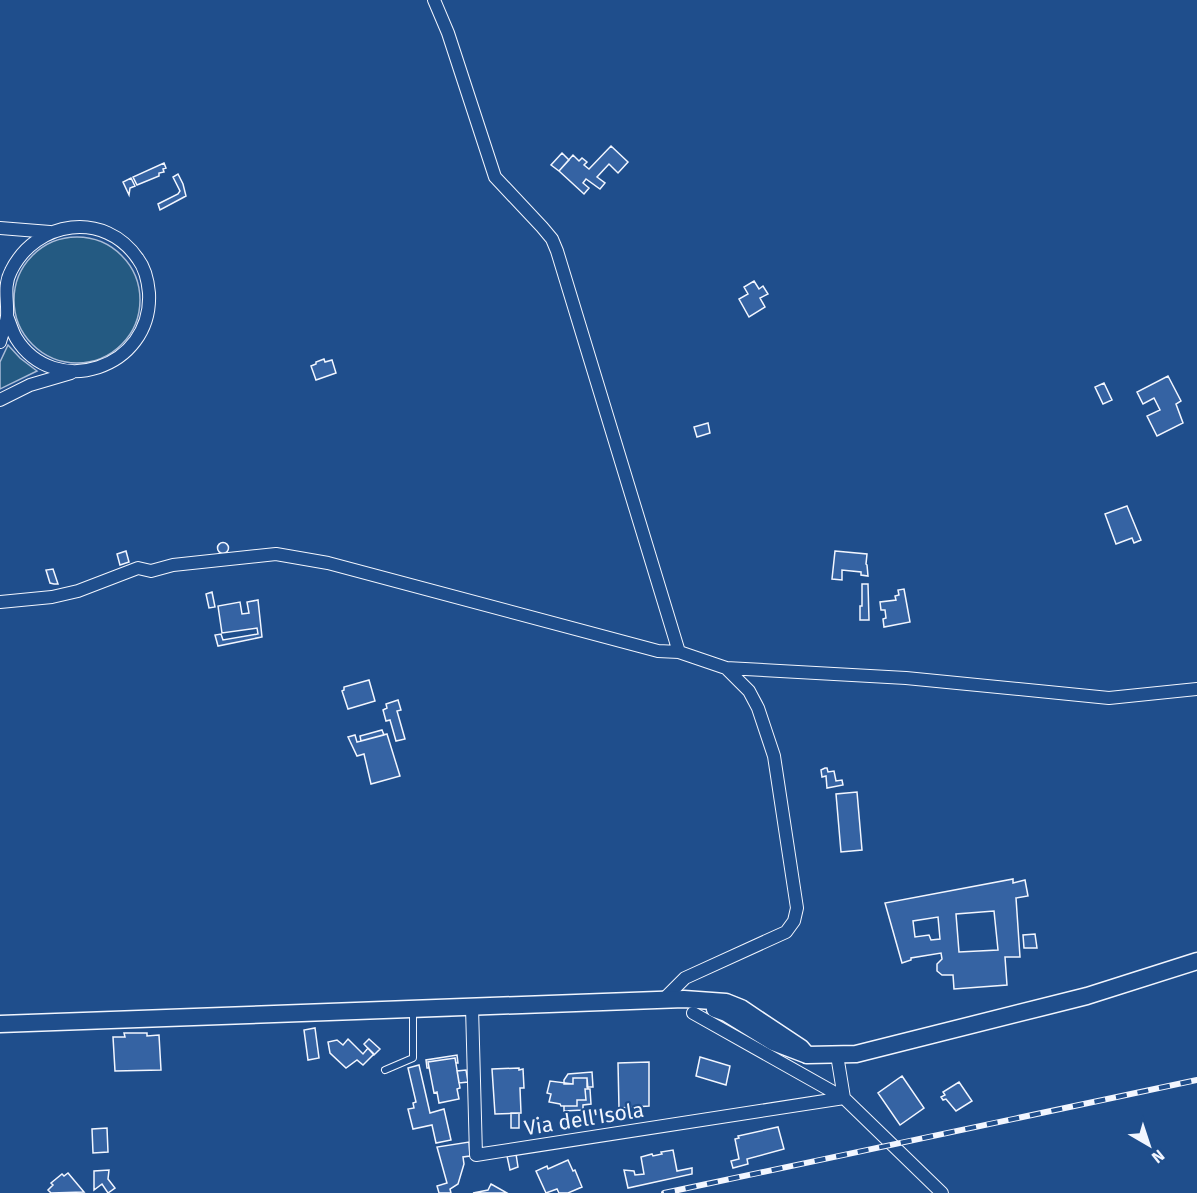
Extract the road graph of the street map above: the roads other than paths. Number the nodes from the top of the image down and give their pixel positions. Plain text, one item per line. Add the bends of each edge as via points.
1 (434, 0) edge
2 (0, 228) edge
3 (51, 232) junction
4 (0, 280) edge
5 (5, 293) junction
6 (7, 316) junction
7 (0, 342) edge
8 (75, 371) junction
9 (0, 400) edge
10 (0, 602) edge
11 (679, 652) junction
12 (726, 668) junction
13 (1197, 689) edge
14 (1197, 961) edge
15 (663, 1000) junction
16 (688, 1006) junction
17 (472, 1007) junction
18 (413, 1009) junction
19 (0, 1024) edge
20 (837, 1054) junction
21 (385, 1070) dead end
22 (844, 1098) junction
23 (942, 1193) edge

1 - 11 street via 495,177 542,227 557,251
2 - 3 street
3 - 5 street via 19,256 9,273
3 - 8 street via 75,226 114,237 138,259 148,282 150,306 145,326 134,344 101,368
4 - 5 street
5 - 6 street
6 - 7 street
6 - 8 street via 16,338 32,356 52,367
8 - 9 street via 30,385
10 - 11 street via 78,591 138,568 151,571 276,554 328,563 658,651
11 - 12 street
12 - 13 street via 906,678 1109,698
12 - 15 street via 749,691 759,708 774,756 797,908 786,932 685,978
14 - 20 main road via 1087,996 856,1054
15 - 16 main road
15 - 17 main road
16 - 20 main road via 726,1013 773,1042 807,1054
16 - 22 street
17 - 18 main road
17 - 22 street, Via dell'Isola via 476,1155
18 - 19 main road
18 - 21 lane via 413,1058
20 - 22 street
22 - 23 street

